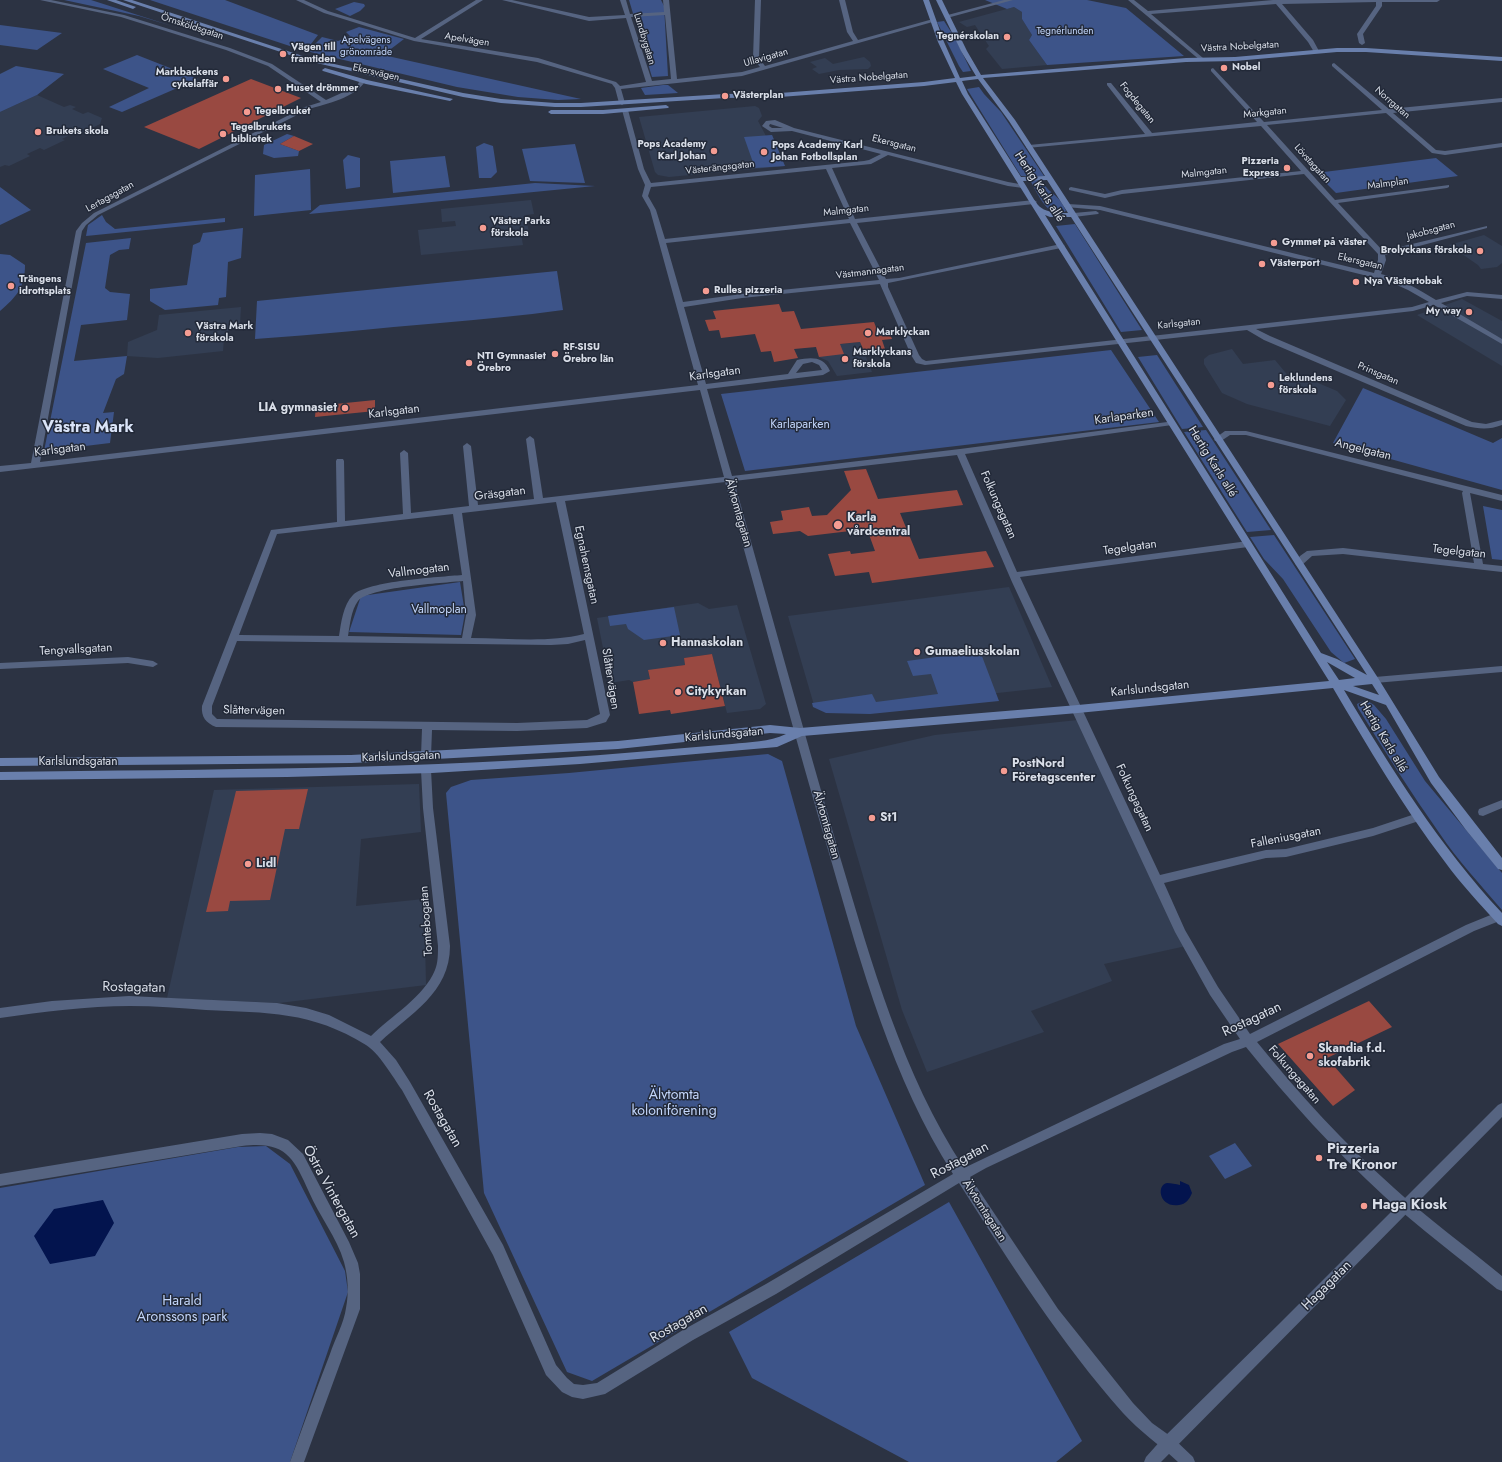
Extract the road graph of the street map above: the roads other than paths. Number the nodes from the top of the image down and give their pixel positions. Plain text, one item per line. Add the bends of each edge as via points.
1 (43, 0) edge
2 (110, 0) edge
3 (126, 0) edge
4 (299, 0) edge
5 (480, 0) edge
6 (505, 0) edge
7 (623, 0) edge
8 (666, 0) edge
9 (758, 0) edge
10 (842, 0) edge
11 (926, 0) edge
12 (939, 0) edge
13 (1010, 0) edge
14 (1131, 0) edge
15 (1379, 0) edge
16 (1396, 0) edge
17 (1436, 0) edge
18 (1277, 1) edge
19 (668, 13) junction
20 (1146, 13) junction
21 (628, 16) junction
22 (947, 16) junction
23 (933, 21) junction
24 (916, 27) junction
25 (936, 29) junction
26 (240, 38) junction
27 (416, 40) junction
28 (233, 41) junction
29 (856, 42) junction
30 (1362, 43) dead end
31 (1316, 52) junction
32 (1201, 59) junction
33 (1502, 59) edge
34 (1502, 62) edge
35 (1334, 65) dead end
36 (764, 68) junction
37 (1213, 70) dead end
38 (372, 75) junction
39 (980, 79) junction
40 (362, 80) junction
41 (960, 80) junction
42 (674, 81) junction
43 (649, 83) junction
44 (1109, 84) dead end
45 (618, 88) junction
46 (1502, 100) edge
47 (324, 102) junction
48 (623, 107) junction
49 (1386, 111) junction
50 (1261, 124) junction
51 (792, 129) dead end
52 (1150, 135) junction
53 (1502, 145) edge
54 (1029, 147) junction
55 (887, 153) junction
56 (829, 168) junction
57 (1306, 172) junction
58 (1050, 178) junction
59 (991, 179) junction
60 (1019, 180) junction
61 (648, 185) junction
62 (1023, 186) junction
63 (1447, 186) dead end
64 (1071, 189) dead end
65 (1105, 196) junction
66 (1034, 202) junction
67 (1333, 202) junction
68 (1068, 206) junction
69 (1038, 210) junction
70 (1107, 211) junction
71 (1074, 215) junction
72 (853, 221) junction
73 (1486, 227) dead end
74 (661, 241) junction
75 (1062, 246) junction
76 (1381, 254) junction
77 (1377, 276) junction
78 (884, 282) junction
79 (1502, 297) edge
80 (1435, 303) junction
81 (679, 305) junction
82 (1248, 327) junction
83 (1152, 338) junction
84 (1121, 341) junction
85 (1502, 342) edge
86 (790, 377) dead end
87 (702, 387) junction
88 (1502, 422) edge
89 (1172, 423) junction
90 (530, 439) dead end
91 (1218, 439) junction
92 (467, 446) dead end
93 (960, 452) junction
94 (404, 453) dead end
95 (340, 460) dead end
96 (35, 465) junction
97 (0, 469) edge
98 (728, 479) junction
99 (1468, 489) junction
100 (1502, 498) edge
101 (560, 499) junction
102 (539, 501) junction
103 (474, 509) junction
104 (457, 511) junction
105 (407, 517) junction
106 (340, 525) junction
107 (274, 532) joint
108 (1248, 544) junction
109 (1299, 564) junction
110 (1479, 566) junction
111 (1502, 569) edge
112 (1015, 575) junction
113 (467, 578) junction
114 (589, 636) junction
115 (234, 638) junction
116 (343, 639) junction
117 (466, 641) junction
118 (1318, 655) junction
119 (153, 664) dead end
120 (0, 666) edge
121 (1502, 669) edge
122 (1375, 680) junction
123 (1336, 684) junction
124 (1389, 702) junction
125 (1078, 709) junction
126 (428, 727) junction
127 (800, 732) junction
128 (426, 756) junction
129 (0, 762) edge
130 (426, 770) junction
131 (0, 776) edge
132 (1502, 804) edge
133 (1483, 812) dead end
134 (1418, 817) junction
135 (1502, 866) edge
136 (1158, 880) junction
137 (1500, 919) edge
138 (0, 1013) edge
139 (1248, 1041) junction
140 (372, 1042) junction
141 (1502, 1109) edge
142 (962, 1177) junction
143 (0, 1180) edge
144 (1406, 1206) junction
145 (1502, 1284) edge
146 (1168, 1443) junction
147 (297, 1462) edge
148 (1151, 1462) edge
149 (1188, 1462) edge

1 - 47 street, Örnsköldsgatan via 137,20 258,60 270,65
2 - 28 main road, Ekersvägen
3 - 26 main road, Ekersvägen
4 - 27 street, Apelvägen via 326,12
5 - 27 street
6 - 21 street via 582,19
7 - 21 street, Lundbygatan
8 - 19 street
9 - 36 street via 756,58
10 - 29 street via 850,32
11 - 23 main road, Hertig Karls allé
12 - 22 main road, Hertig Karls allé
13 - 22 street
14 - 20 street
15 - 16 street
15 - 18 street
15 - 30 street via 1379,6 1360,34
16 - 17 street
18 - 20 street
18 - 31 street
19 - 21 street
19 - 42 street
20 - 32 street
21 - 43 street, Lundbygatan
22 - 39 main road, Hertig Karls allé
23 - 24 street, Ullavigatan
23 - 25 main road, Hertig Karls allé
24 - 25 street, Ullavigatan
24 - 29 street, Ullavigatan
25 - 41 main road, Hertig Karls allé
26 - 28 main road
26 - 38 main road, Ekersvägen
27 - 45 street, Apelvägen via 538,60 614,83
28 - 40 main road, Ekersvägen
29 - 36 street, Ullavigatan
31 - 32 main road, Västra Nobelgatan via 1239,59
31 - 33 main road, Västra Nobelgatan via 1359,50
32 - 39 main road, Västra Nobelgatan
34 - 39 main road, Västra Nobelgatan via 1340,53
35 - 49 street, Norrgatan
36 - 42 street, Ullavigatan via 742,74
37 - 50 street, Lövstagatan
38 - 40 main road
38 - 48 main road, Ekersvägen via 501,101
39 - 41 main road, Västra Nobelgatan
39 - 54 main road, Hertig Karls allé
40 - 47 street, Lertagsgatan via 359,87
40 - 48 main road, Ekersvägen via 434,96 538,111 572,113
41 - 48 main road, Västra Nobelgatan via 740,100
41 - 60 main road, Hertig Karls allé via 965,94
42 - 43 street, Ullavigatan
43 - 45 street, Ullavigatan
44 - 52 street, Fogdegatan
45 - 48 street
46 - 49 street, Markgatan
47 - 96 street, Lertagsgatan via 306,108 96,214 84,224 79,231
48 - 61 street, Älvtomtagatan
49 - 50 street, Markgatan
49 - 53 street, Norrgatan via 1439,154
50 - 52 street, Markgatan
50 - 57 street, Lövstagatan
51 - 55 street, Ekersgatan
52 - 54 street, Markgatan
54 - 58 main road, Hertig Karls allé
55 - 56 street, Västerängsgatan via 870,162
55 - 59 street, Ekersgatan
56 - 61 street, Västerängsgatan
56 - 72 street
57 - 65 street, Malmgatan via 1129,191
57 - 67 street, Lövstagatan
58 - 60 main road
58 - 68 main road, Hertig Karls allé
59 - 60 street, Ekersgatan
59 - 62 street, Ekersgatan
60 - 62 main road, Hertig Karls allé
61 - 74 street, Älvtomtagatan via 645,196
62 - 66 main road, Hertig Karls allé
63 - 67 street, Malmplan
64 - 65 street, Malmgatan
65 - 70 street
66 - 69 main road, Hertig Karls allé
66 - 72 street, Malmgatan
67 - 76 street, Lövstagatan
68 - 70 street, Ekersgatan via 1100,208
68 - 71 main road, Hertig Karls allé
69 - 71 main road via 1050,215
69 - 75 main road, Hertig Karls allé
70 - 71 street, Ekersgatan
70 - 77 street, Ekersgatan
71 - 83 main road, Hertig Karls allé
72 - 74 street, Malmgatan
72 - 78 street
73 - 76 street, Jakobsgatan
74 - 81 street, Älvtomtagatan
75 - 78 street, Västmannagatan
75 - 84 main road, Hertig Karls allé
76 - 77 street via 1382,260
77 - 80 street, Ekersgatan via 1411,288
78 - 81 street, Västmannagatan
78 - 84 street, Karlsgatan via 917,358 925,363
79 - 80 street, Karlsgatan via 1467,294
80 - 82 street, Karlsgatan via 1413,309
80 - 85 street, Ekersgatan
81 - 87 street, Älvtomtagatan
82 - 83 street, Karlsgatan
82 - 88 street, Prinsgatan via 1267,338 1470,424 1488,427
83 - 84 street, Karlsgatan
83 - 91 main road, Hertig Karls allé
84 - 89 main road, Hertig Karls allé
86 - 87 street, Karlsgatan
87 - 96 street, Karlsgatan
87 - 98 street, Älvtomtagatan
89 - 93 street, Karlaparken
89 - 108 main road, Hertig Karls allé
90 - 102 street
91 - 99 street, Angelgatan via 1228,433 1246,433
91 - 109 main road, Hertig Karls allé
92 - 103 street
93 - 98 street
93 - 112 street, Folkungagatan
94 - 105 street
95 - 106 street
96 - 97 street, Karlsgatan
98 - 101 street, Gräsgatan
98 - 127 street, Älvtomtagatan
99 - 100 street, Angelgatan
99 - 110 street via 1466,493
101 - 102 street, Gräsgatan
101 - 114 street, Egnahemsgatan
102 - 103 street, Gräsgatan
103 - 104 street, Gräsgatan
104 - 105 street, Gräsgatan
104 - 113 street
105 - 106 street, Gräsgatan
106 - 107 street, Gräsgatan
107 - 115 street, Slåttervägen
108 - 112 street, Tegelgatan
108 - 118 main road, Hertig Karls allé
109 - 110 street, Tegelgatan via 1310,553 1343,551
109 - 122 main road, Hertig Karls allé
110 - 111 street, Tegelgatan
112 - 125 street, Folkungagatan
113 - 116 street, Vallmogatan via 377,589 357,596
113 - 117 street, Vallmogatan via 471,615
114 - 117 street via 551,642
114 - 126 street, Slåttervägen via 605,715 602,719 587,724 561,726
115 - 116 street
115 - 126 street, Slåttervägen via 207,706 206,714 216,723
116 - 117 street
118 - 122 main road via 1336,662 1359,677
118 - 123 main road, Hertig Karls allé
119 - 120 street, Tengvallsgatan via 128,660
121 - 122 street, Karlslundsgatan
122 - 123 main road, Karlslundsgatan
122 - 124 main road, Hertig Karls allé
123 - 124 main road via 1354,688
123 - 125 main road, Karlslundsgatan
123 - 134 main road, Hertig Karls allé
124 - 135 main road, Hertig Karls allé via 1435,780
125 - 127 main road, Karlslundsgatan
125 - 136 street, Folkungagatan
126 - 128 street
127 - 128 main road, Karlslundsgatan via 770,730 618,745
127 - 130 main road, Karlslundsgatan via 777,743 549,763
127 - 142 street, Älvtomtagatan via 871,979 890,1033 943,1147
128 - 129 main road, Karlslundsgatan
128 - 130 main road
130 - 131 main road, Karlslundsgatan
130 - 140 street, Tomtebogatan via 444,946 443,964 439,975 422,997
132 - 133 street
134 - 136 street, Falleniusgatan via 1373,832 1308,848 1266,854
134 - 137 main road, Hertig Karls allé
136 - 139 street, Folkungagatan via 1181,932 1214,991
137 - 139 street, Rostagatan via 1470,928
138 - 140 street, Rostagatan via 60,1005 129,1001 277,1008 329,1020
139 - 142 street, Rostagatan via 1228,1048 982,1164
139 - 144 street, Folkungagatan via 1322,1127
140 - 142 street, Rostagatan via 392,1064 406,1086 498,1250 551,1370 562,1384 574,1392 585,1393 600,1389 688,1335
141 - 144 street, Hagagatan
142 - 146 street, Älvtomtagatan via 1063,1326 1128,1408 1147,1428
143 - 147 street, Östra Vintergatan via 257,1138 273,1140 288,1147 299,1160 344,1246 351,1264 354,1288 353,1309
144 - 145 street, Folkungagatan
144 - 146 street, Hagagatan
146 - 148 street, Hagagatan
146 - 149 street, Älvtomtagatan

